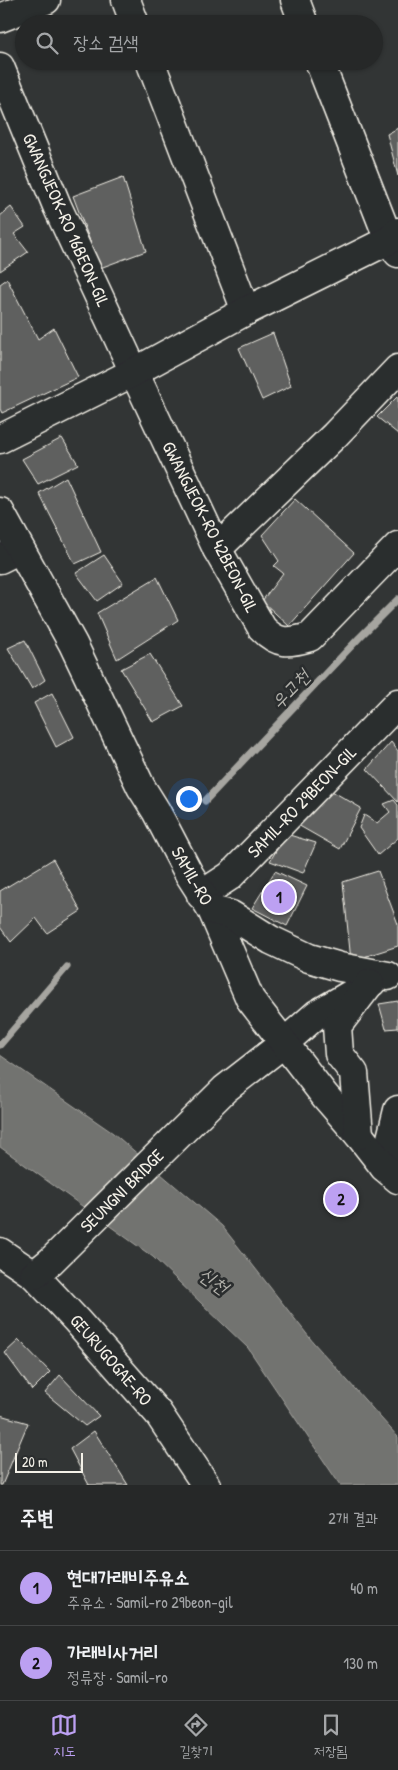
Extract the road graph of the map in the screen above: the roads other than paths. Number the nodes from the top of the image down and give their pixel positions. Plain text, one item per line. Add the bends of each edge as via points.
1 (46, 0) edge
2 (126, 0) edge
3 (295, 0) edge
4 (132, 15) edge
5 (301, 15) edge
6 (0, 18) edge
7 (0, 67) edge
8 (153, 70) edge
9 (323, 70) edge
10 (395, 242) edge
11 (246, 311) junction
12 (398, 369) edge
13 (134, 372) junction
14 (0, 439) edge
15 (0, 512) edge
16 (398, 546) edge
17 (217, 549) junction
18 (10, 554) edge
19 (393, 718) edge
20 (207, 902) junction
21 (385, 977) edge
22 (284, 1043) junction
23 (398, 1110) edge
24 (359, 1135) junction
25 (391, 1173) edge
26 (0, 1252) edge
27 (43, 1268) junction
28 (206, 1485) edge

1 - 6 street
2 - 4 street
3 - 5 street
7 - 13 street, GWANGJEOK-RO 16BEON-GIL via 57,206
8 - 11 street
9 - 10 street
10 - 11 street
11 - 13 street
12 - 17 street
13 - 14 street
13 - 17 street, GWANGJEOK-RO 42BEON-GIL
15 - 18 street, SAMIL-RO
16 - 17 street, GWANGJEOK-RO 42BEON-GIL via 319,629 310,637 296,641 271,638 262,628
18 - 20 street, SAMIL-RO via 73,644 141,787
19 - 20 street, SAMIL-RO 29BEON-GIL
20 - 21 street via 271,940 309,958
20 - 22 street, SAMIL-RO via 250,999
21 - 22 street, SEUNGNI BRIDGE via 317,1014
21 - 24 street via 337,1026 339,1054 354,1073
22 - 24 street, SAMIL-RO
22 - 27 street, SEUNGNI BRIDGE via 225,1089
23 - 25 street
24 - 25 street, SAMIL-RO
26 - 27 street, GEURUGOGAE-RO
27 - 28 street, GEURUGOGAE-RO via 77,1321 158,1413

